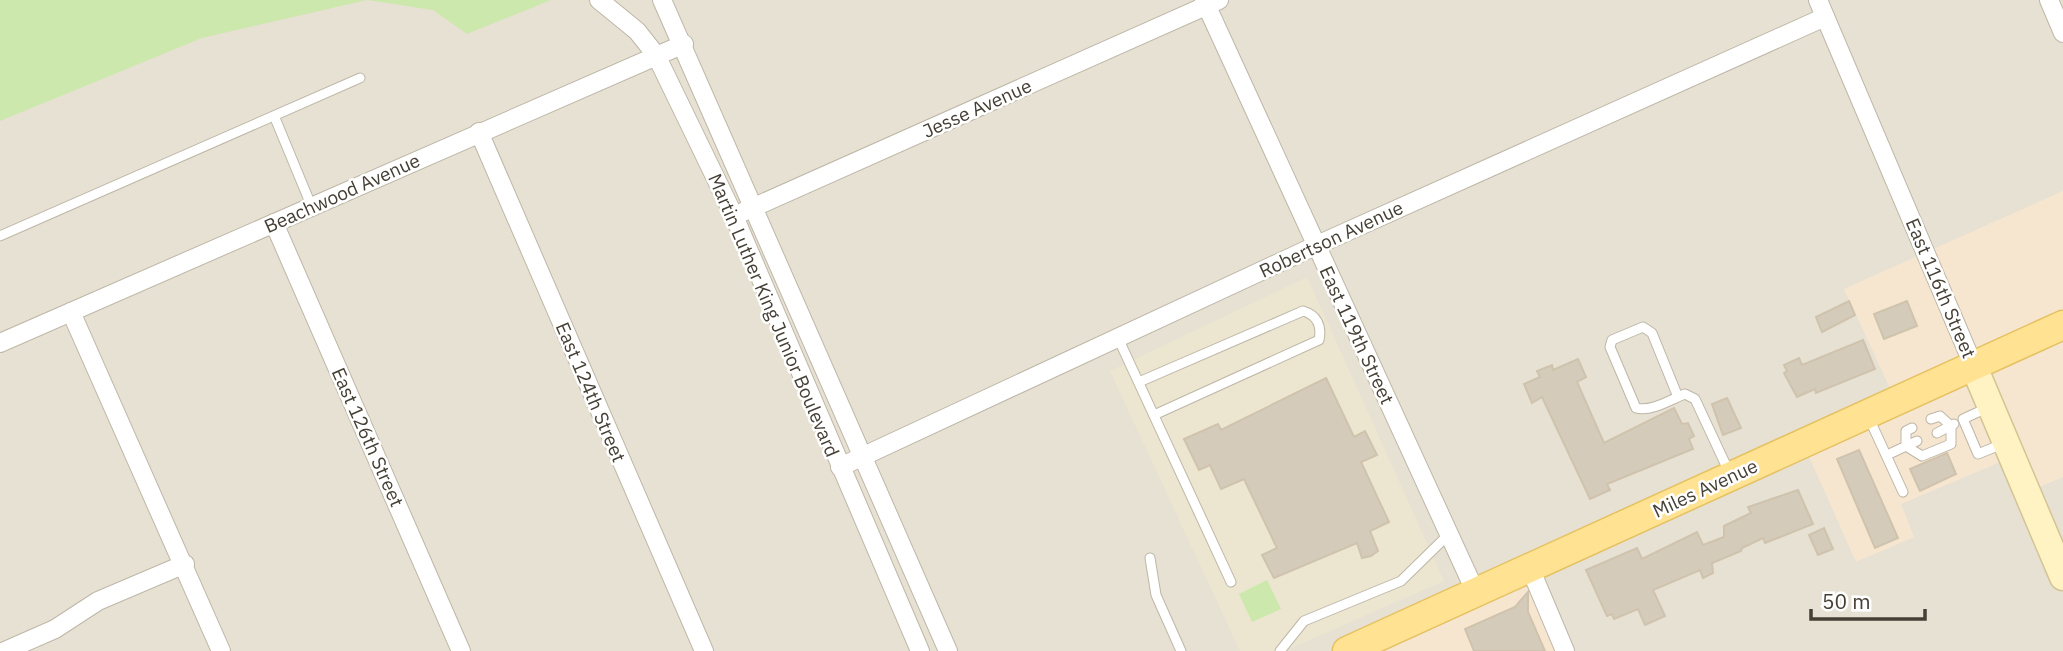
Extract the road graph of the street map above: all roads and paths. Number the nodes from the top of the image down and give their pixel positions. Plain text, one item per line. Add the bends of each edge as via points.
1 (599, 0) edge
2 (662, 0) edge
3 (2049, 0) edge
4 (1210, 2) edge
5 (1822, 8) edge
6 (2063, 33) edge
7 (684, 44) junction
8 (656, 55) junction
9 (360, 79) dead end
10 (275, 118) junction
11 (479, 132) junction
12 (311, 205) junction
13 (754, 208) junction
14 (734, 216) junction
15 (274, 223) junction
16 (0, 236) edge
17 (1315, 246) junction
18 (71, 312) junction
19 (2063, 325) edge
20 (1118, 338) junction
21 (0, 343) edge
22 (1974, 367) junction
23 (1139, 382) junction
24 (1678, 397) junction
25 (1991, 407) junction
26 (1867, 414) junction
27 (1154, 415) junction
28 (1931, 419) dead end
29 (1963, 419) junction
30 (1951, 426) junction
31 (1912, 428) dead end
32 (1937, 433) dead end
33 (1917, 441) dead end
34 (2006, 443) junction
35 (1906, 446) junction
36 (1887, 455) junction
37 (864, 457) junction
38 (840, 467) junction
39 (1730, 475) junction
40 (1903, 492) dead end
41 (1449, 534) junction
42 (1150, 558) dead end
43 (185, 564) junction
44 (1530, 568) junction
45 (2063, 577) edge
46 (1231, 582) dead end
47 (1476, 593) junction
48 (5, 651) edge
49 (221, 651) edge
50 (461, 651) edge
51 (704, 651) edge
52 (920, 651) edge
53 (948, 651) edge
54 (1181, 651) edge
55 (1280, 651) edge
56 (1347, 651) edge
57 (1565, 651) edge

1 - 8 street, Martin Luther King Junior Boulevard
2 - 7 street, Martin Luther King Junior Boulevard
3 - 6 street
4 - 13 street, Jesse Avenue
4 - 17 street, East 119th Street
5 - 17 street, Robertson Avenue
5 - 22 street, East 116th Street
7 - 8 street, Beachwood Avenue
7 - 13 street, Martin Luther King Junior Boulevard
8 - 11 street, Beachwood Avenue
8 - 14 street, Martin Luther King Junior Boulevard
9 - 10 lane
10 - 12 lane
10 - 16 lane
11 - 12 street, Beachwood Avenue
11 - 51 street, East 124th Street
12 - 15 street, Beachwood Avenue
13 - 14 street, Jesse Avenue
13 - 37 street, Martin Luther King Junior Boulevard
14 - 38 street, Martin Luther King Junior Boulevard
15 - 18 street, Beachwood Avenue
15 - 50 street, East 126th Street
17 - 20 street, Robertson Avenue
17 - 41 street, East 119th Street
18 - 21 street, Beachwood Avenue
18 - 43 street
19 - 22 main road, Miles Avenue
20 - 23 lane
20 - 37 street, Robertson Avenue
22 - 25 main road, East 116th Street
22 - 26 main road, Miles Avenue
23 - 27 lane
23 - 27 lane via 1303,311 1318,323 1319,340
24 - 24 lane via 1644,410 1636,408 1609,347 1612,340 1643,327 1652,333
24 - 39 lane via 1685,394 1695,399
25 - 29 lane
25 - 34 main road, East 116th Street
26 - 36 lane
26 - 39 main road, Miles Avenue
27 - 46 lane
28 - 30 lane via 1940,416
29 - 30 lane
29 - 34 lane via 1978,454
30 - 32 lane
30 - 35 lane via 1951,444 1923,456
31 - 35 lane via 1906,431
33 - 35 lane
34 - 45 main road, East 116th Street
35 - 36 lane
36 - 40 lane
37 - 38 street, Robertson Avenue
37 - 53 street, Martin Luther King Junior Boulevard
38 - 52 street, Martin Luther King Junior Boulevard
39 - 44 main road, Miles Avenue
41 - 47 street, East 119th Street
41 - 55 lane via 1401,581 1304,621
42 - 54 lane via 1156,595
43 - 48 street via 98,601 55,629
43 - 49 street
44 - 47 main road, Miles Avenue
44 - 57 street
47 - 56 main road, Miles Avenue

